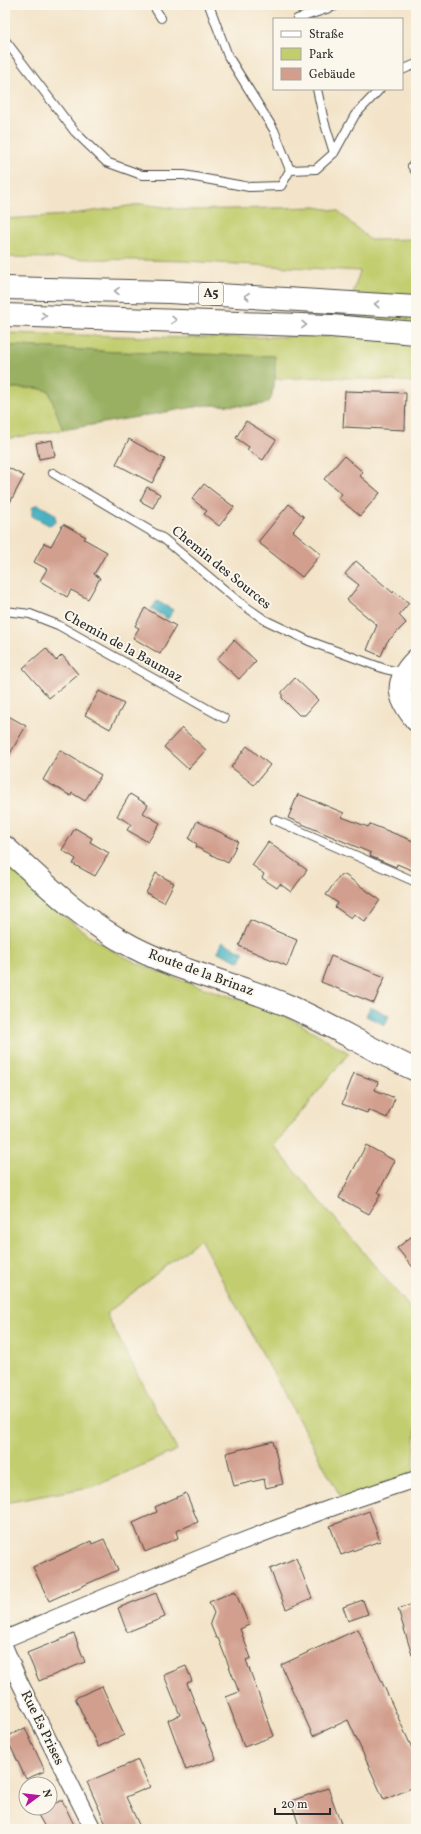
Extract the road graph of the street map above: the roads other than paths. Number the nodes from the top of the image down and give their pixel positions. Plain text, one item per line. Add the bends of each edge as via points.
1 (153, 5) edge
2 (209, 5) edge
3 (338, 5) edge
4 (161, 18) dead end
5 (300, 18) edge
6 (5, 40) edge
7 (416, 64) edge
8 (403, 70) edge
9 (317, 90) edge
10 (379, 90) edge
11 (334, 153) junction
12 (290, 170) junction
13 (5, 288) edge
14 (416, 306) edge
15 (5, 316) edge
16 (416, 333) edge
17 (53, 473) dead end
18 (5, 611) edge
19 (410, 666) edge
20 (224, 718) dead end
21 (416, 720) edge
22 (275, 820) dead end
23 (5, 847) edge
24 (416, 882) edge
25 (416, 1070) edge
26 (416, 1479) edge
27 (5, 1639) edge
28 (5, 1648) edge
29 (93, 1829) edge

1 - 4 lane
2 - 12 lane via 228,56 274,130
3 - 5 lane
6 - 12 lane via 75,132 106,162 142,175 184,175 249,187 281,186
7 - 8 lane
9 - 11 lane
10 - 11 lane via 355,115
11 - 12 lane via 316,169
14 -> 13 main road, A5 via 176,293
15 -> 16 main road, A5 via 324,326
17 - 19 lane, Chemin des Sources via 164,539 239,602 265,620 308,641 385,669
18 - 20 lane, Chemin de la Baumaz via 30,614 58,626
19 - 21 main road via 401,686 403,703
22 - 24 lane
23 - 25 main road, Route de la Brinaz via 72,908 134,948 290,1007
26 - 27 street via 225,1548
28 - 29 street, Rue Es Prises

